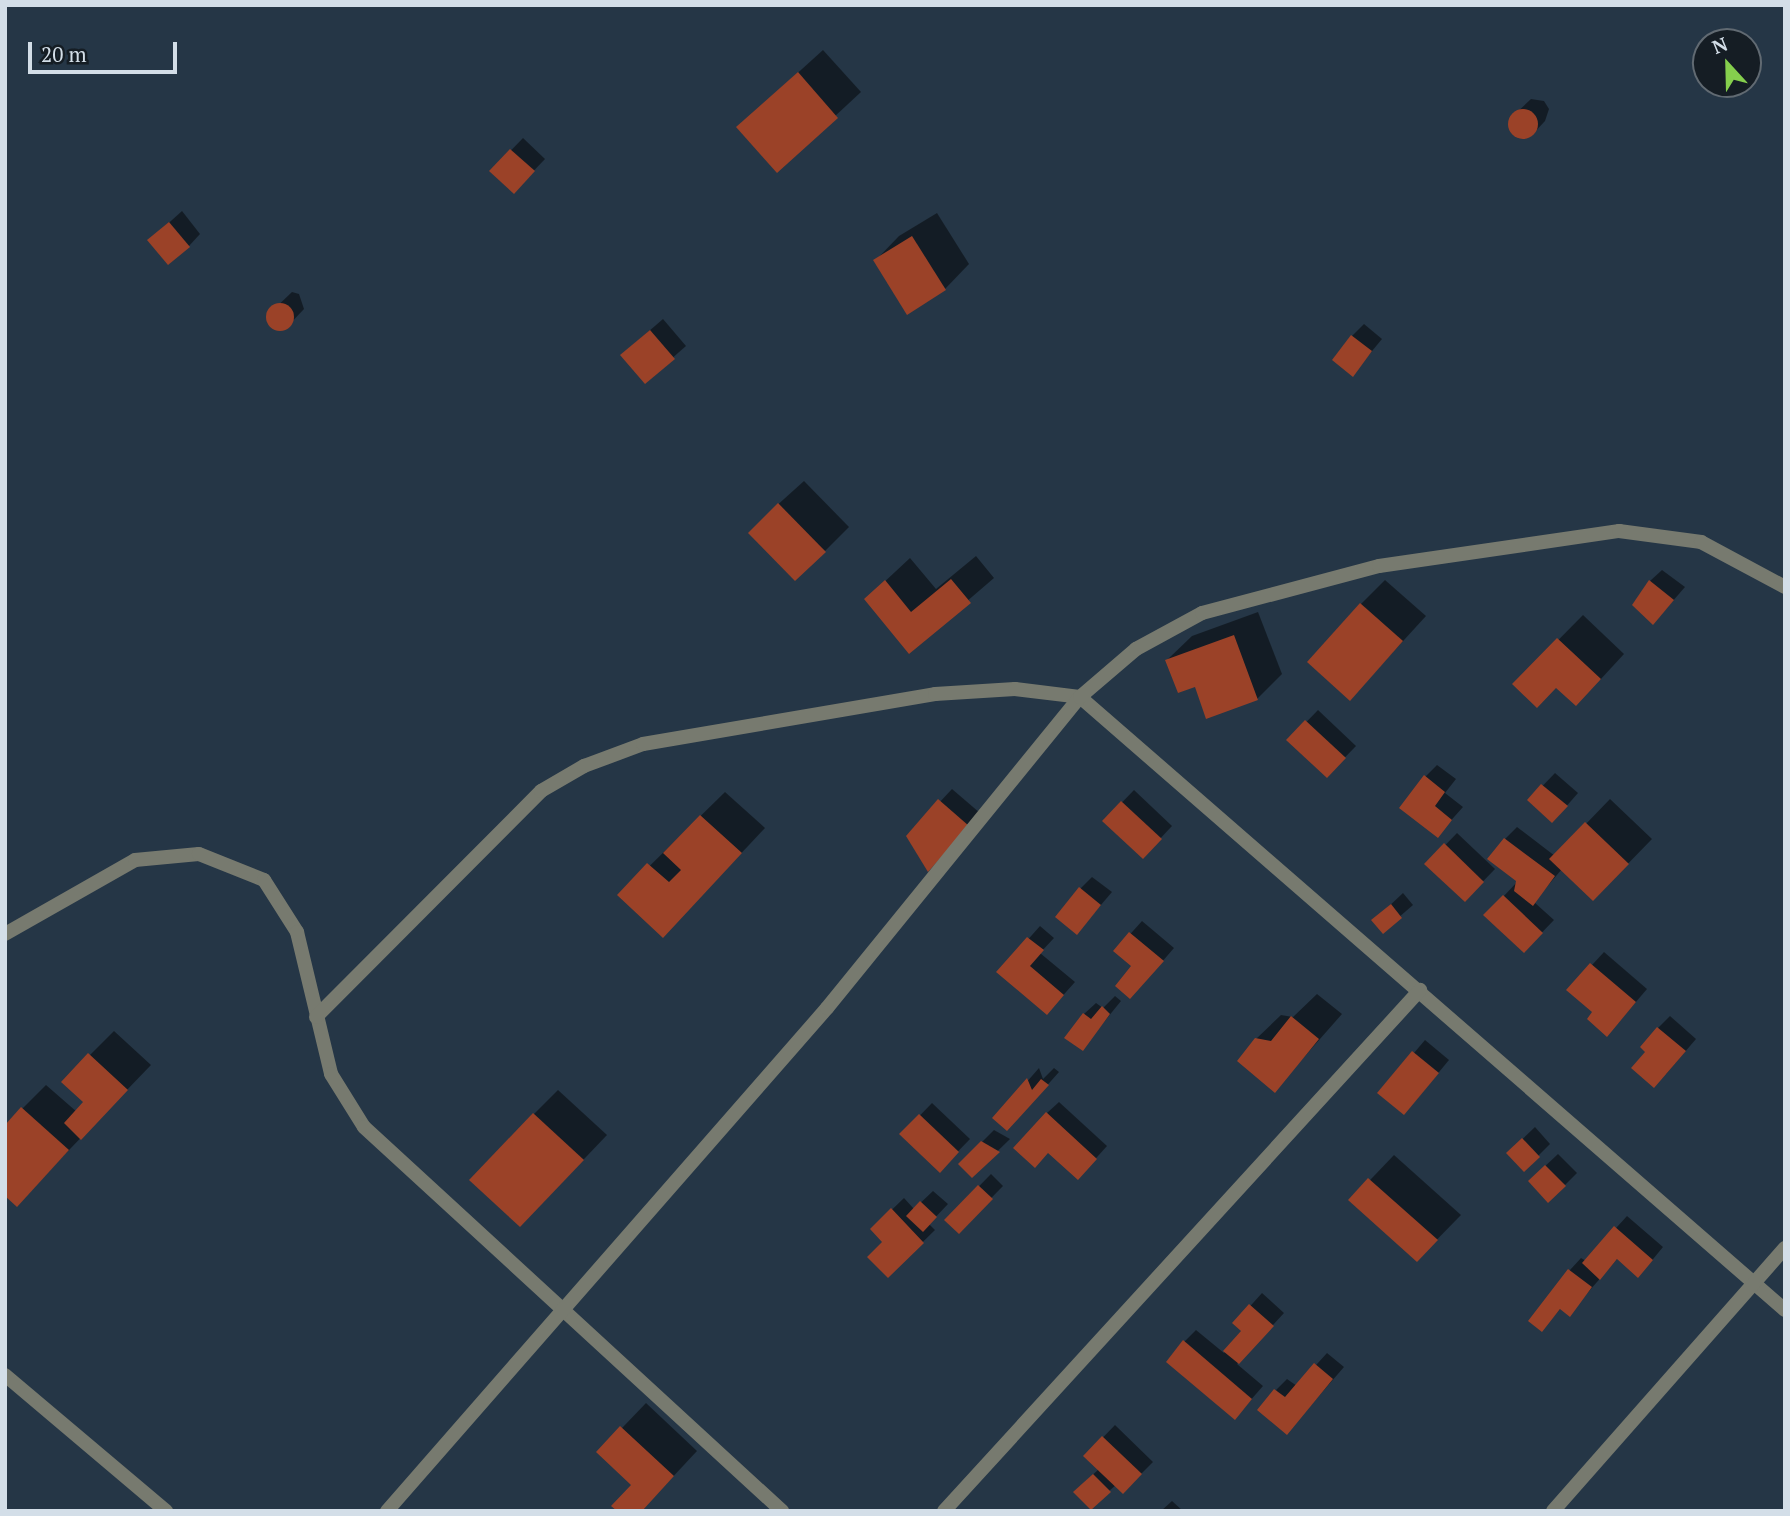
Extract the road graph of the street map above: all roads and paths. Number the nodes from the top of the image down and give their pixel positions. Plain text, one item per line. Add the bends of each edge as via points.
1 (1785, 587) edge
2 (1080, 697) junction
3 (5, 934) edge
4 (1420, 990) junction
5 (316, 1017) junction
6 (1785, 1248) edge
7 (1756, 1282) junction
8 (562, 1310) junction
9 (1785, 1310) edge
10 (5, 1376) edge
11 (166, 1511) edge
12 (387, 1511) edge
13 (782, 1511) edge
14 (944, 1511) edge
15 (1552, 1511) edge

1 - 2 street via 1701,542 1619,531 1379,566 1202,613 1136,649
2 - 4 street
2 - 5 street via 1015,689 935,694 643,744 584,766 541,791
2 - 8 street via 827,1008
3 - 5 street via 135,860 199,854 264,880 297,932
4 - 7 street
4 - 14 street
5 - 8 street via 331,1074 364,1127
6 - 7 street
7 - 9 street
7 - 15 street
8 - 12 street
8 - 13 street
10 - 11 street

